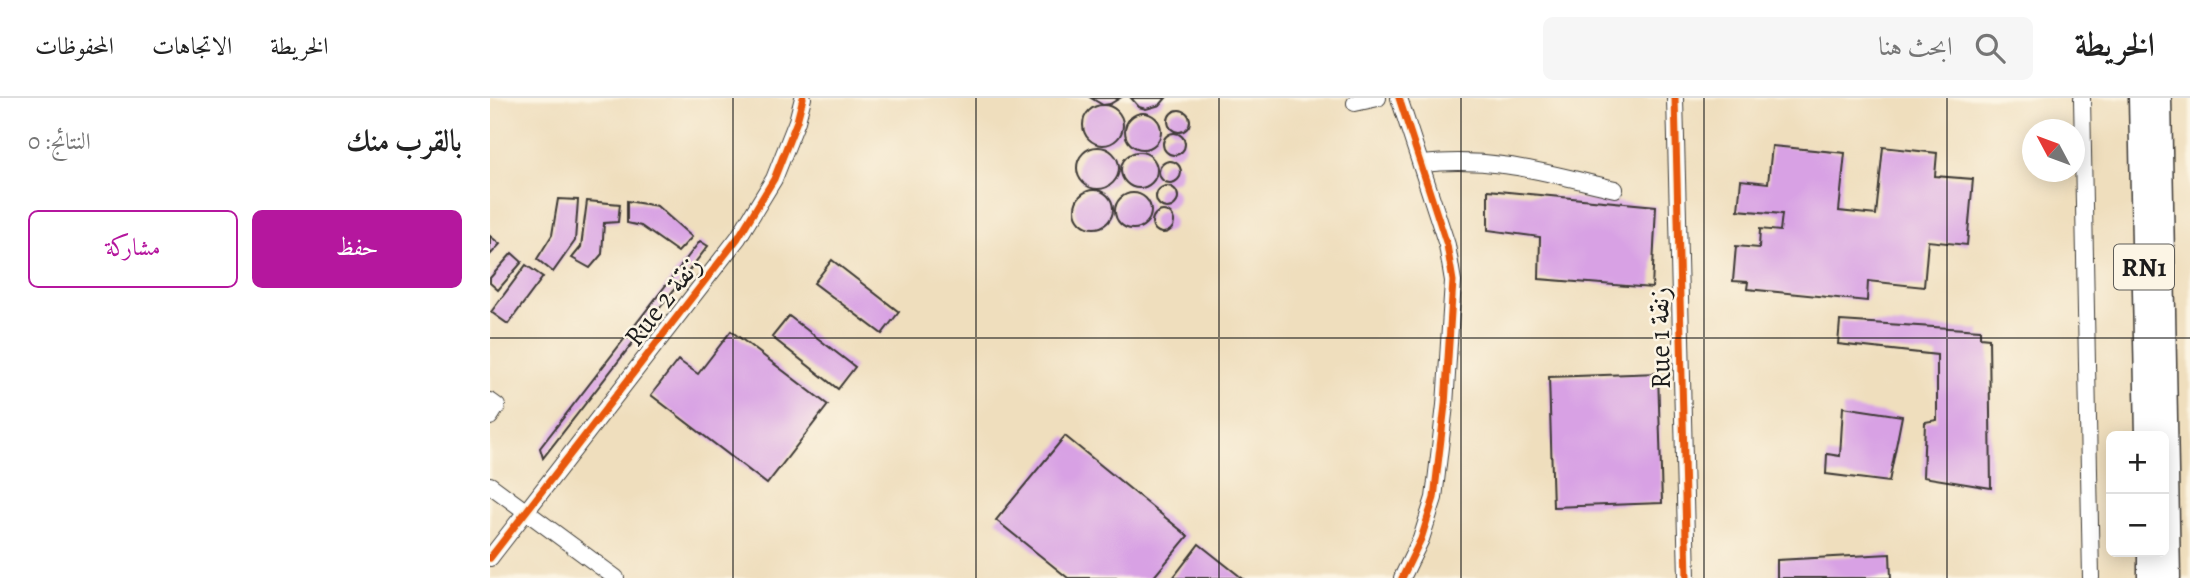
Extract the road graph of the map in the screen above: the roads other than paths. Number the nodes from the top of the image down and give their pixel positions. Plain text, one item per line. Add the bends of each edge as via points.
1 (803, 98) edge
2 (1378, 98) edge
3 (1399, 98) edge
4 (1675, 98) edge
5 (2082, 98) edge
6 (2141, 98) edge
7 (2159, 98) edge
8 (1355, 103) dead end
9 (1422, 164) junction
10 (1615, 189) dead end
11 (490, 401) edge
12 (490, 417) edge
13 (2148, 431) edge
14 (490, 485) edge
15 (525, 513) junction
16 (2150, 557) edge
17 (490, 558) edge
18 (616, 578) edge
19 (1402, 578) edge
20 (1687, 578) edge
21 (2091, 578) edge
22 (2150, 578) edge
23 (2168, 578) edge

1 - 15 street, Rue 2 زنقة via 784,155 753,216
2 - 8 street
3 - 9 street
4 - 20 street, Rue 1 زنقة
5 - 21 street
6 - 13 highway, RN1
7 - 23 highway, RN1
9 - 10 street via 1491,162
9 - 19 street via 1447,245 1453,281 1451,331 1434,498
11 - 12 street via 497,406
14 - 15 street
15 - 17 street, Rue 2 زنقة
15 - 18 street
16 - 22 highway

